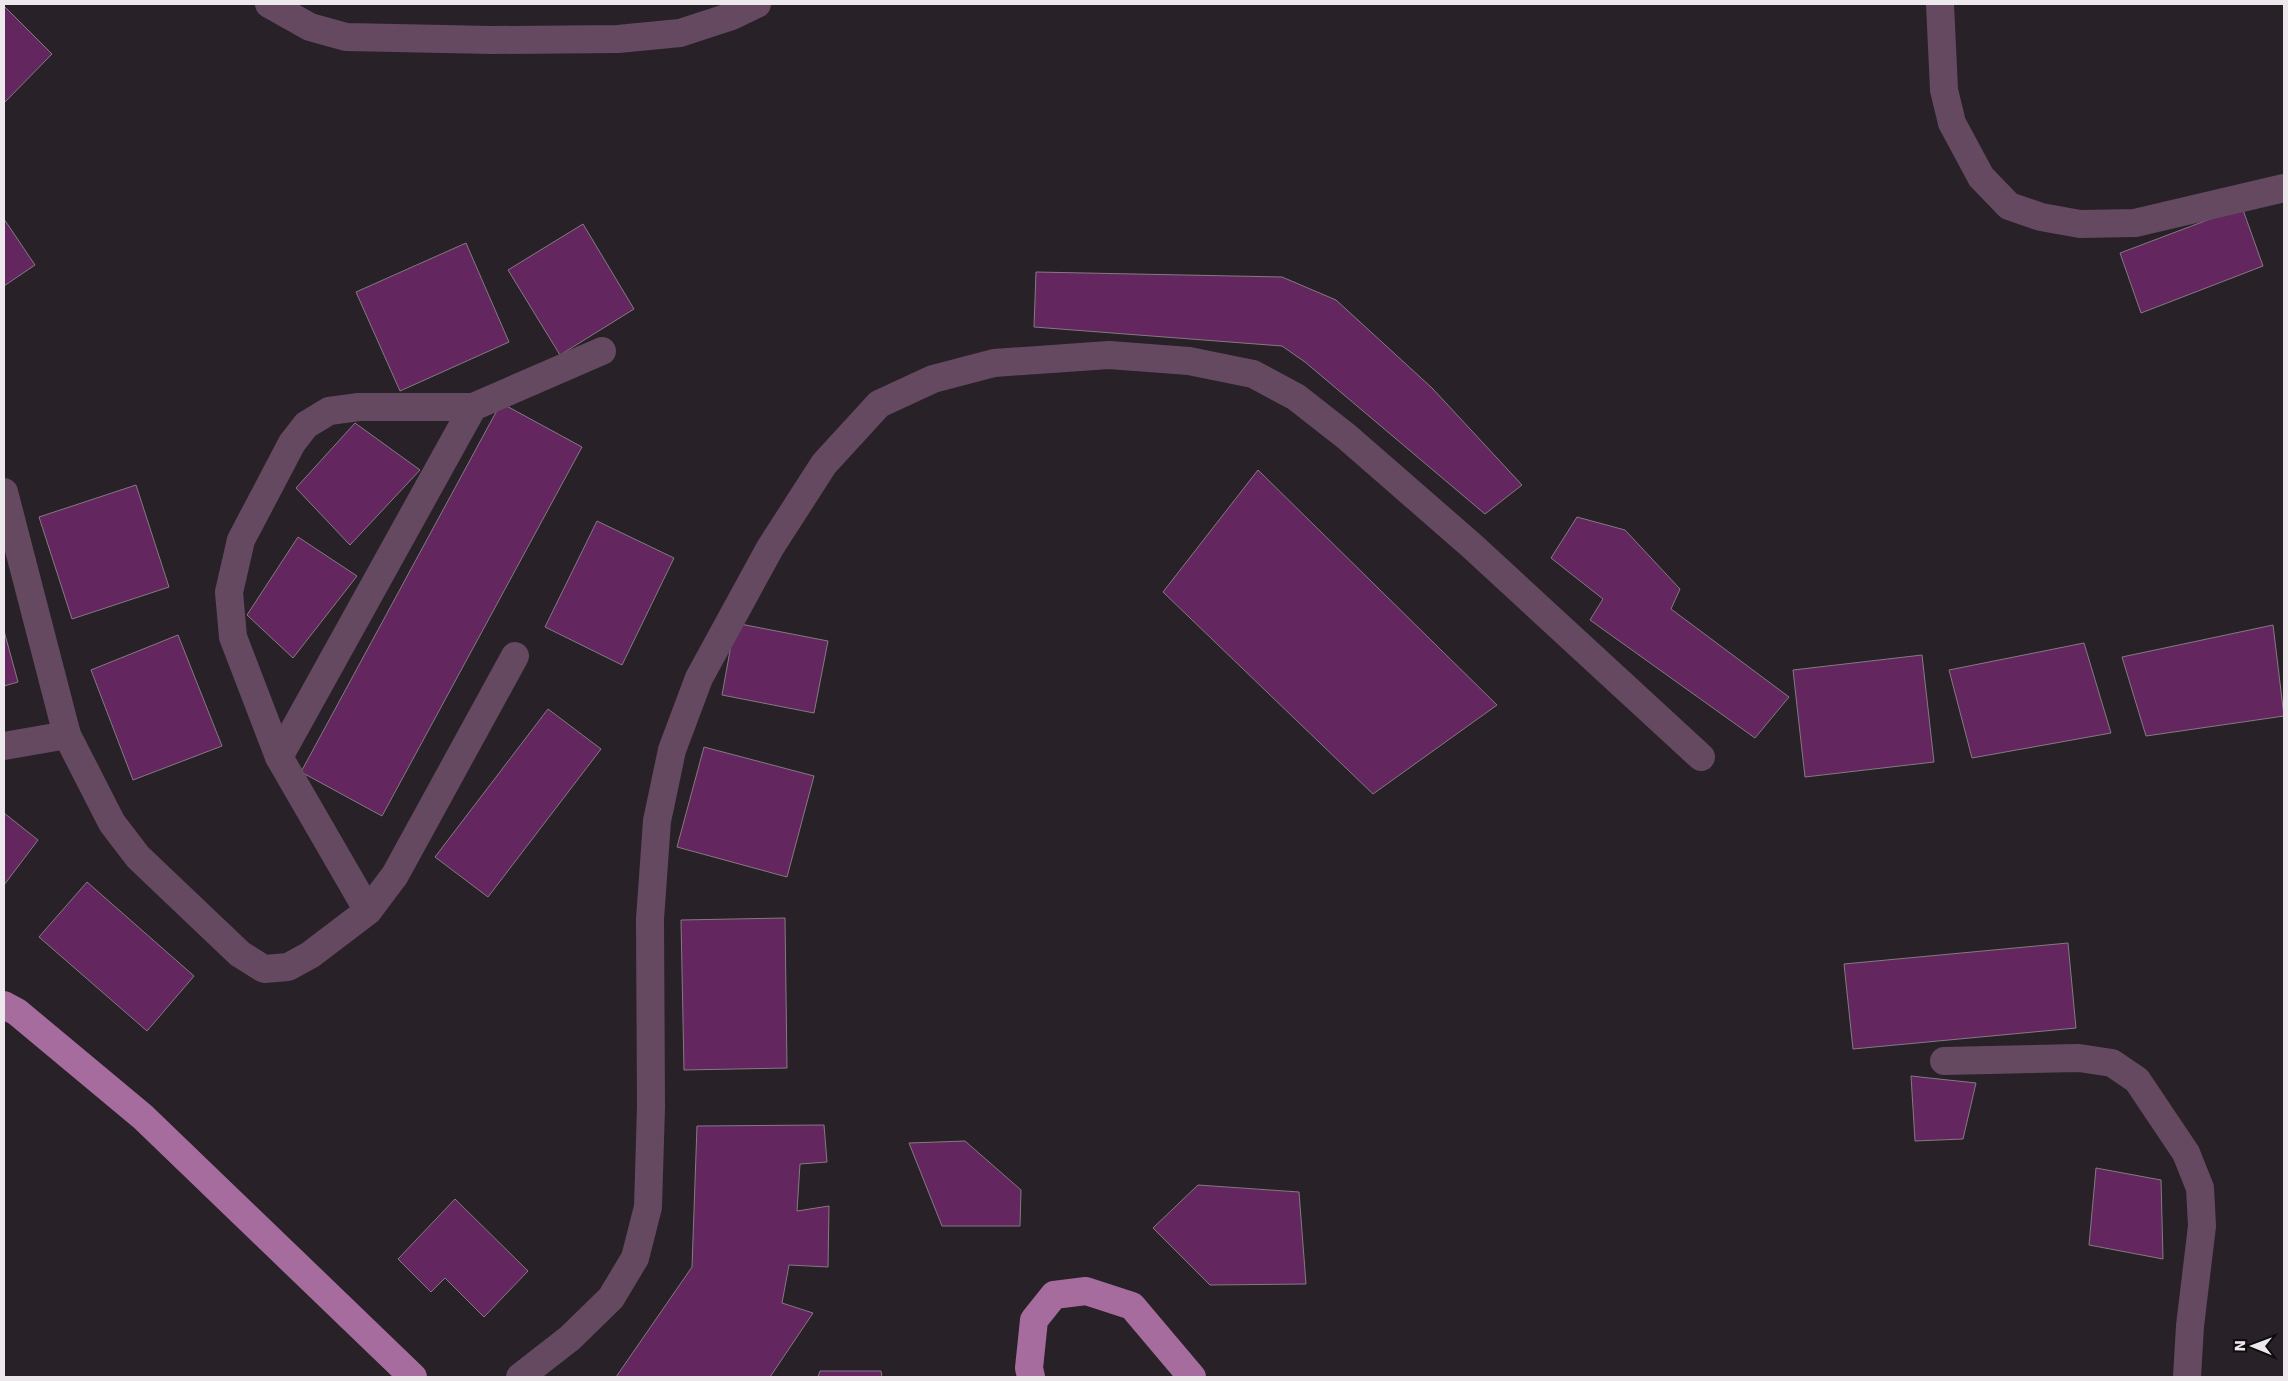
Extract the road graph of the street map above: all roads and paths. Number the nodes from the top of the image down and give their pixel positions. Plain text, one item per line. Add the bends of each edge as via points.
1 (269, 4) edge
2 (757, 4) edge
3 (1940, 4) edge
4 (2284, 188) edge
5 (602, 350) dead end
6 (473, 406) junction
7 (4, 492) edge
8 (515, 656) dead end
9 (67, 735) junction
10 (4, 746) edge
11 (279, 757) junction
12 (1701, 757) dead end
13 (368, 910) junction
14 (8, 1004) edge
15 (1944, 1060) dead end
16 (413, 1377) edge
17 (520, 1377) edge
18 (1031, 1377) edge
19 (1192, 1377) edge
20 (2187, 1377) edge

1 - 2 street via 310,27 346,38 493,40 618,39 680,33
3 - 4 street via 1944,90 1952,123 1981,177 2009,206 2041,217 2080,224 2135,223
5 - 6 street
6 - 11 street
6 - 11 street via 328,410 306,425 292,443 241,540 228,592 233,637
7 - 9 street
8 - 13 street via 395,875
9 - 10 street
9 - 13 street via 112,823 138,857 240,954 264,969 288,967 310,955
11 - 13 street
12 - 17 street via 1472,546 1347,437 1296,397 1253,374 1189,361 1109,355 994,363 933,379 879,404 824,464 770,548 699,678 672,750 657,821 650,919 648,1207 635,1258 611,1298 570,1338
14 - 16 main road via 143,1118
15 - 20 street via 2079,1058 2112,1064 2137,1080 2186,1152 2200,1188 2202,1226
18 - 19 main road via 1028,1368 1034,1320 1054,1295 1086,1291 1132,1306

